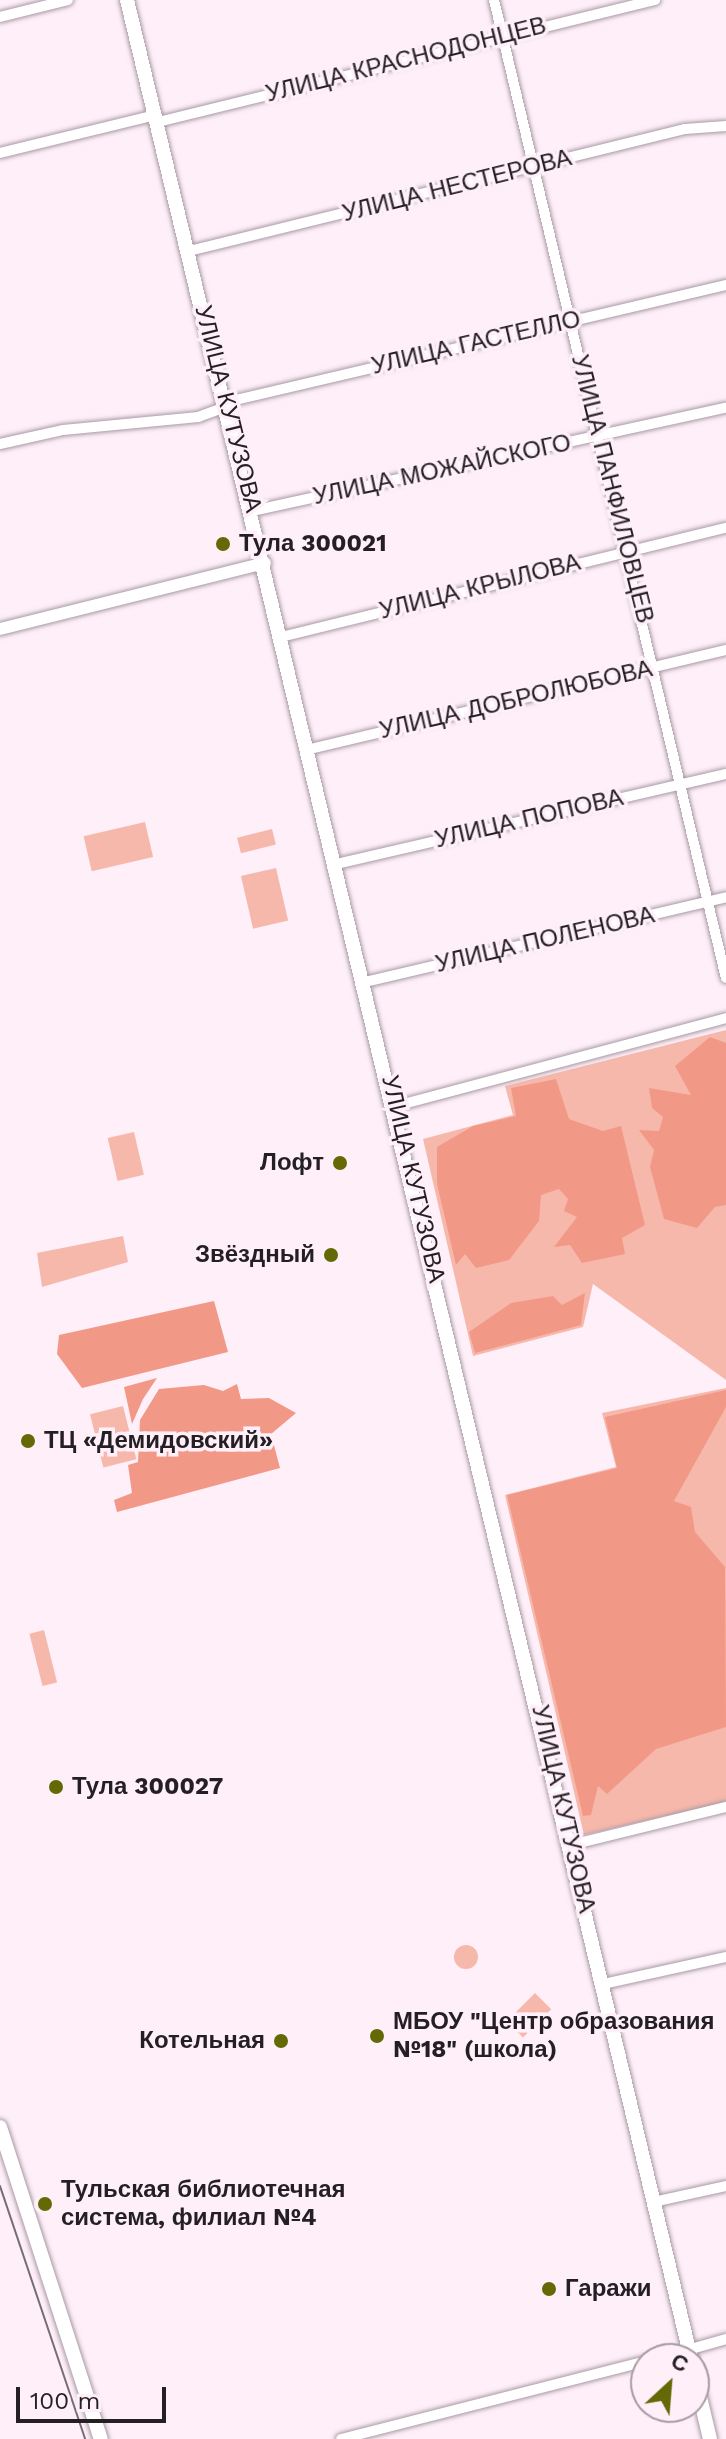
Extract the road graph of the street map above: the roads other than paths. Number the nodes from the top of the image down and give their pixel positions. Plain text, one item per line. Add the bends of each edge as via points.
1 (68, 0) edge
2 (127, 0) edge
3 (494, 0) edge
4 (655, 0) edge
5 (0, 17) edge
6 (502, 36) junction
7 (157, 118) junction
8 (726, 126) edge
9 (0, 153) edge
10 (534, 167) junction
11 (189, 251) junction
12 (726, 285) edge
13 (572, 321) junction
14 (227, 404) junction
15 (726, 408) edge
16 (600, 436) junction
17 (0, 444) edge
18 (252, 511) junction
19 (726, 528) edge
20 (629, 549) junction
21 (265, 563) junction
22 (0, 629) edge
23 (281, 637) junction
24 (726, 650) edge
25 (655, 668) junction
26 (306, 750) junction
27 (726, 774) edge
28 (681, 784) junction
29 (332, 865) junction
30 (726, 897) edge
31 (709, 901) junction
32 (726, 978) edge
33 (365, 982) junction
34 (726, 1018) edge
35 (396, 1106) junction
36 (726, 1807) edge
37 (571, 1845) junction
38 (726, 1957) edge
39 (603, 1984) junction
40 (0, 2127) edge
41 (726, 2186) edge
42 (653, 2202) junction
43 (687, 2343) edge
44 (630, 2365) edge
45 (101, 2439) edge
46 (341, 2439) edge

1 - 5 street
2 - 7 main road, УЛИЦА КУТУЗОВА
3 - 6 street, УЛИЦА ПАНФИЛОВЦЕВ
4 - 6 street, УЛИЦА КРАСНОДОНЦЕВ
6 - 7 street, УЛИЦА КРАСНОДОНЦЕВ
6 - 10 street, УЛИЦА ПАНФИЛОВЦЕВ
7 - 9 street, УЛИЦА КРАСНОДОНЦЕВ
7 - 11 main road, УЛИЦА КУТУЗОВА
8 - 10 street, УЛИЦА НЕСТЕРОВА via 685,129
10 - 11 street, УЛИЦА НЕСТЕРОВА
10 - 13 street, УЛИЦА ПАНФИЛОВЦЕВ
11 - 14 main road, УЛИЦА КУТУЗОВА
12 - 13 street, УЛИЦА ГАСТЕЛЛО
13 - 14 street, УЛИЦА ГАСТЕЛЛО
13 - 16 street, УЛИЦА ПАНФИЛОВЦЕВ
14 - 17 street, УЛИЦА ГАСТЕЛЛО via 198,417 63,430
14 - 18 main road, УЛИЦА КУТУЗОВА
15 - 16 street, УЛИЦА МОЖАЙСКОГО
16 - 18 street, УЛИЦА МОЖАЙСКОГО
16 - 20 street, УЛИЦА ПАНФИЛОВЦЕВ
18 - 21 main road, УЛИЦА КУТУЗОВА
19 - 20 street, УЛИЦА КРЫЛОВА
20 - 23 street, УЛИЦА КРЫЛОВА
20 - 25 street, УЛИЦА ПАНФИЛОВЦЕВ
21 - 22 street
21 - 23 main road, УЛИЦА КУТУЗОВА
23 - 26 main road, УЛИЦА КУТУЗОВА
24 - 25 street, УЛИЦА ДОБРОЛЮБОВА
25 - 26 street, УЛИЦА ДОБРОЛЮБОВА
25 - 28 street, УЛИЦА ПАНФИЛОВЦЕВ
26 - 29 main road, УЛИЦА КУТУЗОВА
27 - 28 street, УЛИЦА ПОПОВА
28 - 29 street, УЛИЦА ПОПОВА
28 - 31 street, УЛИЦА ПАНФИЛОВЦЕВ
29 - 33 main road, УЛИЦА КУТУЗОВА
30 - 31 street, УЛИЦА ПОЛЕНОВА
31 - 32 street, УЛИЦА ПАНФИЛОВЦЕВ
31 - 33 street, УЛИЦА ПОЛЕНОВА
33 - 35 main road, УЛИЦА КУТУЗОВА
34 - 35 street
35 - 37 main road, УЛИЦА КУТУЗОВА
36 - 37 street
37 - 39 main road, УЛИЦА КУТУЗОВА
38 - 39 street
39 - 42 main road, УЛИЦА КУТУЗОВА
40 - 45 main road
41 - 42 street
42 - 43 main road, УЛИЦА КУТУЗОВА
44 - 46 street

